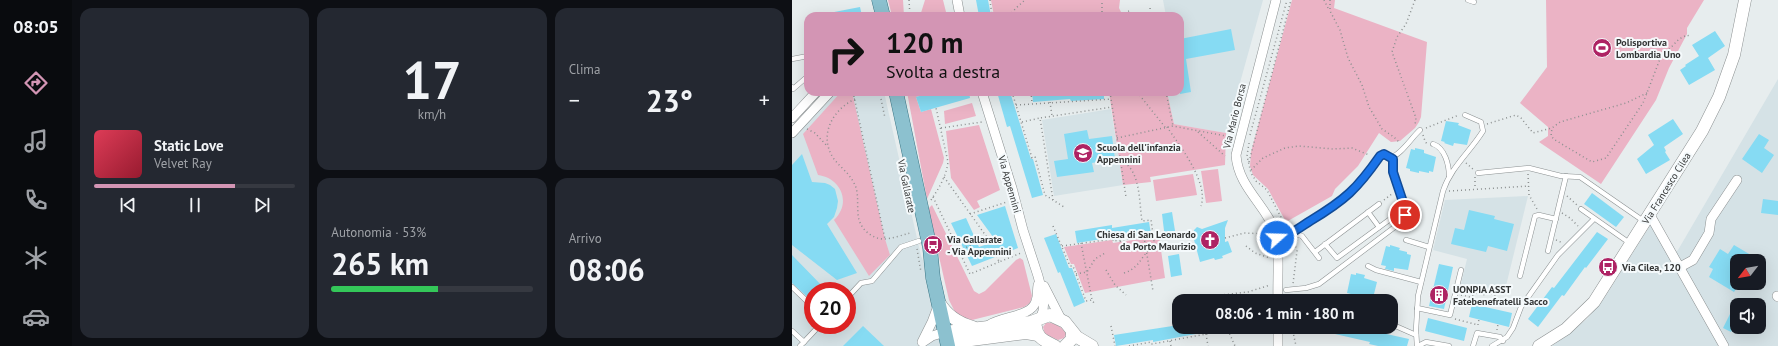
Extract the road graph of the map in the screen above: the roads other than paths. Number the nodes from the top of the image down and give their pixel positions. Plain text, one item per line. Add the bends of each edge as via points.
1 (872, 0) edge
2 (879, 0) edge
3 (957, 0) edge
4 (1276, 0) edge
5 (1468, 0) edge
6 (1745, 0) edge
7 (1474, 2) dead end
8 (875, 12) edge
9 (882, 12) edge
10 (959, 12) edge
11 (804, 57) edge
12 (792, 59) edge
13 (804, 80) edge
14 (792, 87) edge
15 (817, 96) edge
16 (818, 96) edge
17 (884, 96) edge
18 (897, 96) edge
19 (983, 96) edge
20 (1465, 114) road end
21 (792, 118) edge
22 (1420, 130) road end
23 (792, 133) edge
24 (1433, 144) road end
25 (1391, 156) junction
26 (1478, 173) dead end
27 (1449, 176) junction
28 (1566, 176) junction
29 (1737, 180) dead end
30 (1379, 204) road end
31 (1581, 209) road end
32 (1368, 212) junction
33 (1648, 218) junction
34 (1556, 219) junction
35 (1594, 219) junction
36 (1389, 220) dead end
37 (1379, 226) junction
38 (1292, 235) junction
39 (915, 237) junction
40 (1277, 238) junction
41 (1406, 240) dead end
42 (1326, 244) junction
43 (1631, 244) junction
44 (1429, 247) junction
45 (1548, 251) dead end
46 (1314, 252) junction
47 (1319, 258) dead end
48 (1368, 266) dead end
49 (1680, 267) junction
50 (1461, 270) dead end
51 (1038, 276) junction
52 (1520, 276) dead end
53 (933, 278) junction
54 (1421, 282) junction
55 (792, 287) edge
56 (856, 289) edge
57 (1286, 290) dead end
58 (1278, 294) edge
59 (804, 298) edge
60 (939, 302) junction
61 (1417, 308) junction
62 (1040, 319) junction
63 (1062, 321) junction
64 (1398, 327) edge
65 (792, 331) edge
66 (1072, 332) junction
67 (811, 334) edge
68 (1038, 334) junction
69 (1278, 334) edge
70 (982, 335) edge
71 (1416, 335) junction
72 (1503, 341) junction
73 (946, 342) edge
74 (802, 344) edge
75 (921, 344) edge
76 (1059, 345) edge
77 (967, 346) edge
78 (1092, 346) edge
79 (1278, 346) edge
80 (1418, 346) edge
81 (1449, 346) edge
82 (1473, 346) edge
83 (1492, 346) edge
84 (1539, 346) edge
85 (1724, 346) edge

1 - 8 main road
2 - 9 main road
3 - 10 street
4 - 40 street, Via Mario Borsa via 1236,155 1240,176 1266,213
5 - 7 lane
6 - 33 street, Via Francesco Cilea via 1734,55 1719,97 1702,131
11 - 12 lane
13 - 14 lane via 793,89
15 - 21 street
16 - 23 street
17 - 39 main road, Via Gallarate
18 - 53 main road, Via Gallarate via 930,248
19 - 51 street, Via Appennini
20 - 27 lane via 1478,120 1483,125 1483,131
22 - 25 lane via 1397,155
24 - 27 lane via 1444,153
25 - 38 lane via 1381,153 1361,183 1347,196
25 - 57 lane via 1405,215 1401,222 1319,284
26 - 28 lane via 1528,168
27 - 44 lane
28 - 33 lane via 1582,178
28 - 34 lane
29 - 49 street via 1711,219 1709,233 1693,260
30 - 32 lane
31 - 35 lane
32 - 37 lane
32 - 42 lane
33 - 43 street, Via Francesco Cilea
33 - 49 street
34 - 45 lane
34 - 52 lane via 1538,215 1535,218
35 - 43 lane
35 - 72 lane via 1566,245 1522,305 1510,333
36 - 37 lane
37 - 42 lane via 1337,258
38 - 40 lane
38 - 46 lane via 1302,236
39 - 53 main road, Via Gallarate
39 - 56 lane via 901,246 872,280 862,283
40 - 58 street, Via Mario Borsa
41 - 44 lane
42 - 46 lane
43 - 84 street, Via Francesco Cilea via 1584,313 1560,334
44 - 54 lane
46 - 47 lane
48 - 54 lane
49 - 85 street
50 - 61 lane via 1448,316
51 - 62 street, Via Appennini via 1044,299
51 - 63 street, Via Appennini
51 - 70 street, Via Appennini via 1037,299 1033,308 993,322
53 - 60 main road, Via Gallarate
54 - 61 lane
55 - 59 lane
60 - 70 street, Via Appennini via 951,317
60 - 73 main road, Via Gallarate
60 - 75 street
61 - 71 lane
62 - 63 street, Via Appennini via 1050,315
62 - 68 street, Via Appennini via 1036,326
62 - 70 street, Via Appennini
63 - 66 street, Via Appennini
64 - 71 lane
65 - 74 lane
66 - 76 street via 1072,339
66 - 78 street, Via Appennini
67 - 74 lane
68 - 70 street, Via Appennini
68 - 76 street via 1041,339
69 - 79 street
70 - 73 street, Via Appennini
70 - 77 street, Via Appennini
71 - 80 lane
72 - 82 lane via 1500,337 1477,333
72 - 83 lane
73 - 75 street via 932,336
80 - 81 lane via 1426,342

